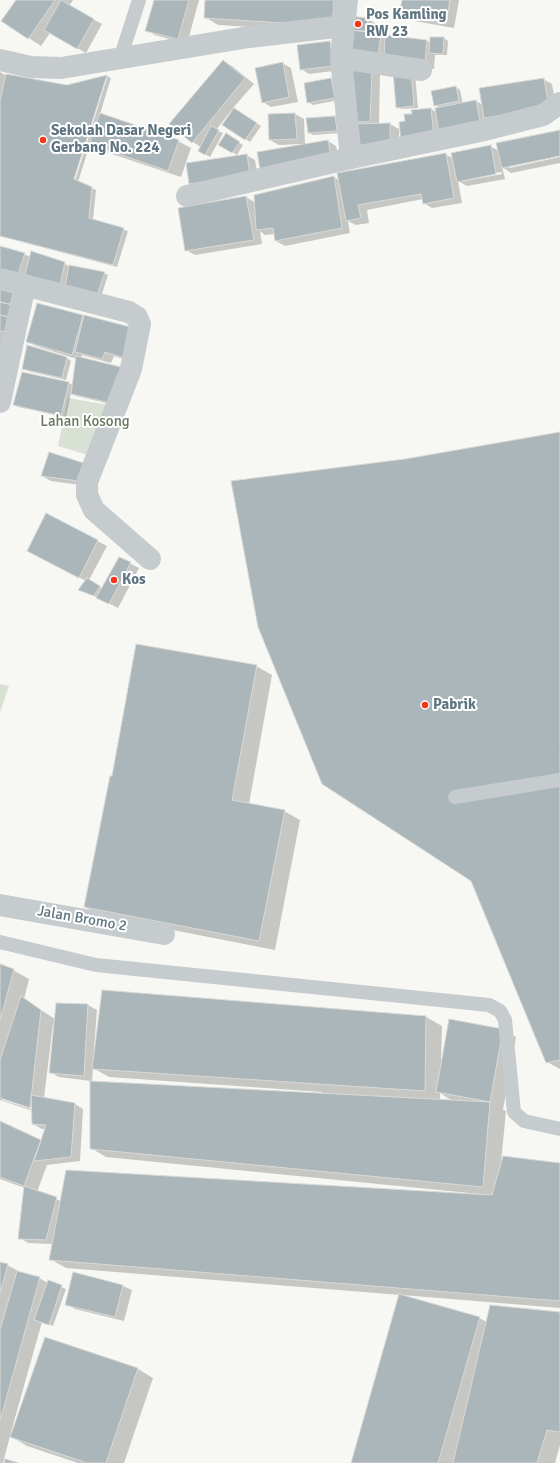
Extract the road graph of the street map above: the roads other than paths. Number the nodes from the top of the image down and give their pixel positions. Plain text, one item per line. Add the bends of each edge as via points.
1 (139, 0) edge
2 (347, 0) edge
3 (344, 26) junction
4 (120, 58) junction
5 (341, 58) junction
6 (0, 60) edge
7 (421, 70) dead end
8 (560, 103) edge
9 (351, 158) junction
10 (187, 196) dead end
11 (0, 279) edge
12 (25, 285) junction
13 (0, 402) edge
14 (150, 559) dead end
15 (560, 780) edge
16 (455, 797) dead end
17 (0, 905) edge
18 (164, 934) dead end
19 (0, 942) edge
20 (560, 1129) edge

1 - 4 lane
2 - 3 street
3 - 4 street via 249,37
3 - 5 street
4 - 6 street via 61,68 31,67
5 - 7 street
5 - 9 street
8 - 9 street via 544,115
9 - 10 street
11 - 12 street
12 - 13 street
12 - 14 street via 129,312 137,317 140,324 131,368 87,482 87,495 94,510
15 - 16 lane
17 - 18 street, Jalan Bromo 2
19 - 20 lane via 96,965 489,1005 500,1011 505,1020 514,1112 524,1121

